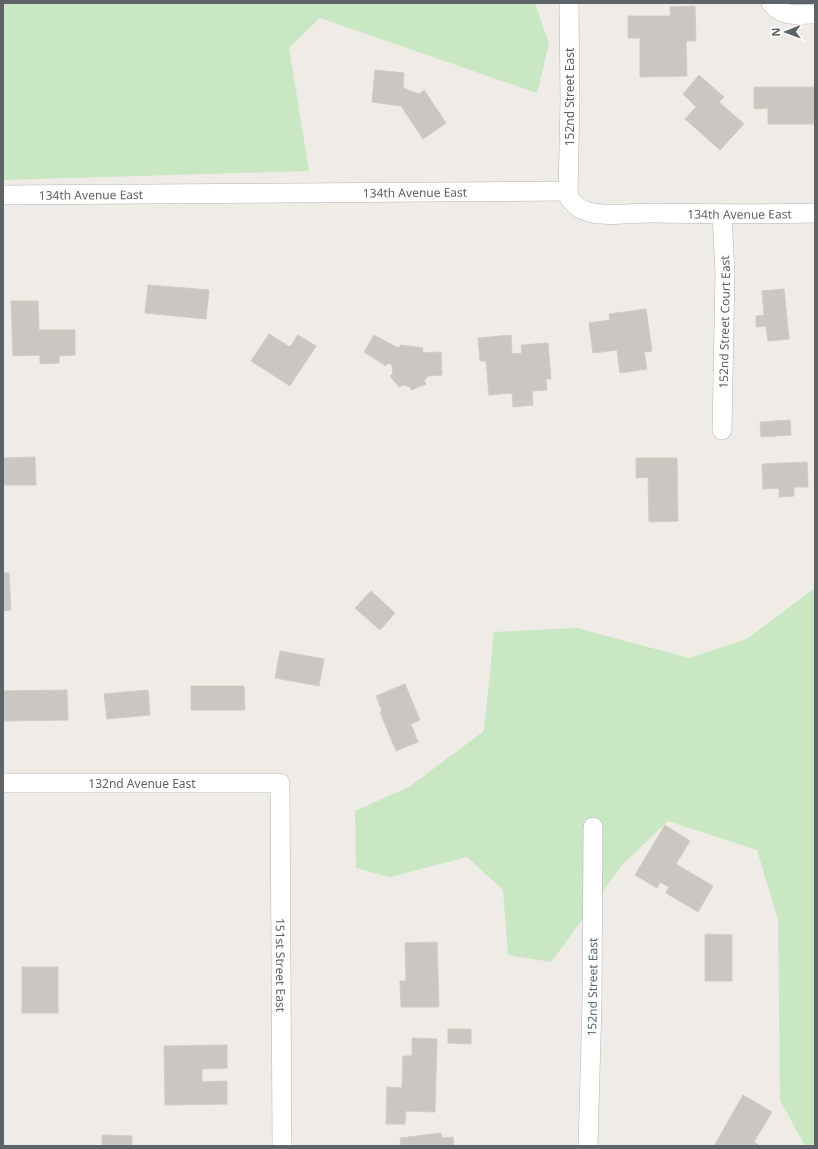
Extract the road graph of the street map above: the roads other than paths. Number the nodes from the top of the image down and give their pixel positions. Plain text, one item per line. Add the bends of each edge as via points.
1 (569, 3) edge
2 (773, 6) edge
3 (815, 14) edge
4 (568, 191) junction
5 (3, 195) edge
6 (815, 213) edge
7 (722, 214) junction
8 (722, 430) dead end
9 (3, 783) edge
10 (280, 783) joint
11 (593, 827) dead end
12 (282, 1146) edge
13 (588, 1146) edge

1 - 4 street, 152nd Street East
2 - 3 street via 780,12
4 - 5 street, 134th Avenue East
4 - 7 street, 134th Avenue East via 573,203 590,212
6 - 7 street, 134th Avenue East
7 - 8 street, 152nd Street Court East via 725,273
9 - 10 street, 132nd Avenue East
10 - 12 street, 151st Street East
11 - 13 street, 152nd Street East

